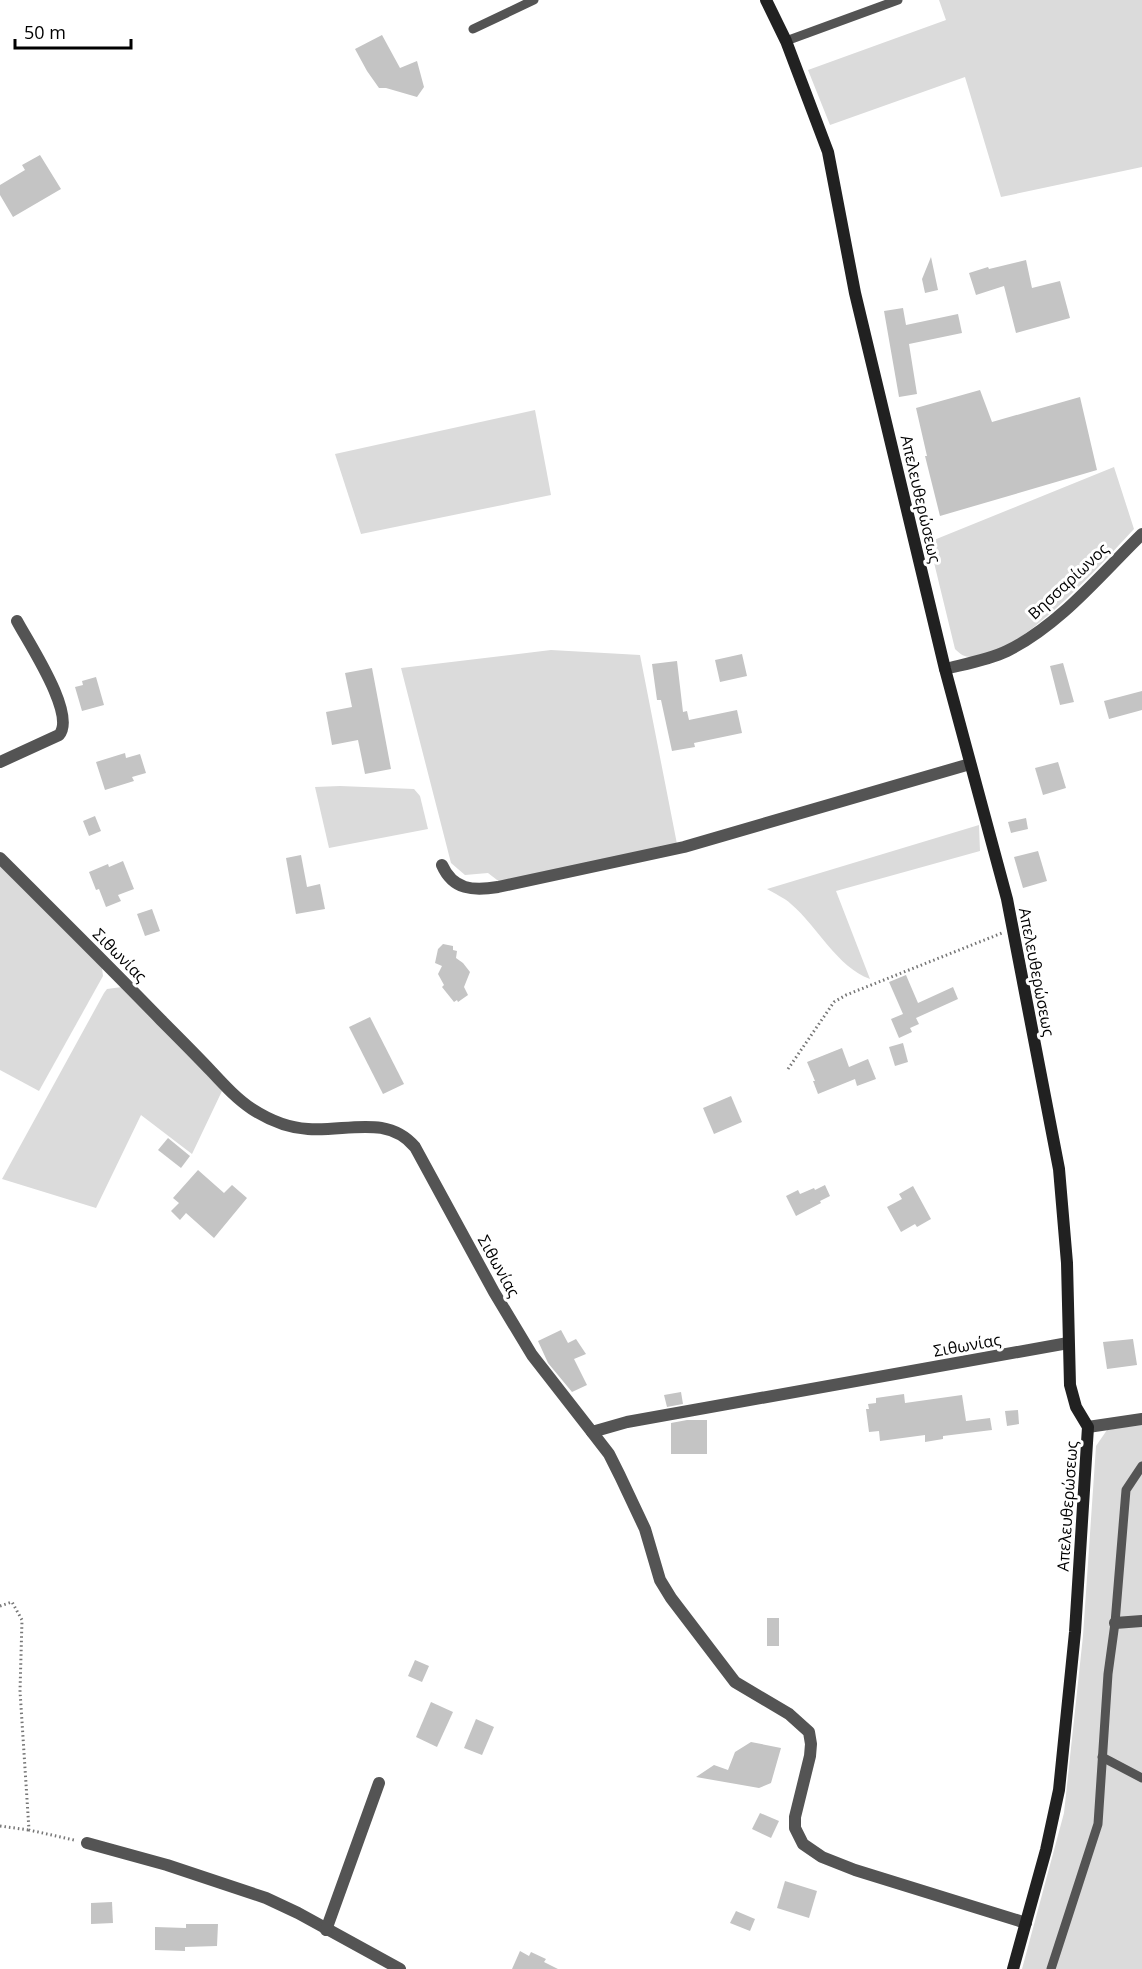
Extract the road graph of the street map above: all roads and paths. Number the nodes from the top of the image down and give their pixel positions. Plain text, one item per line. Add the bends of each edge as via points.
1 (534, 0) edge
2 (766, 0) edge
3 (898, 0) edge
4 (473, 29) dead end
5 (786, 42) junction
6 (1142, 534) edge
7 (17, 621) dead end
8 (945, 669) junction
9 (0, 762) edge
10 (970, 764) junction
11 (0, 858) edge
12 (442, 865) dead end
13 (1012, 929) junction
14 (788, 1069) dead end
15 (1068, 1343) junction
16 (1142, 1419) edge
17 (1088, 1427) junction
18 (592, 1432) junction
19 (1142, 1466) edge
20 (0, 1606) edge
21 (1142, 1621) edge
22 (1115, 1623) junction
23 (1102, 1757) junction
24 (1142, 1778) edge
25 (379, 1784) dead end
26 (0, 1826) edge
27 (29, 1830) junction
28 (87, 1844) joint
29 (1026, 1923) junction
30 (326, 1930) junction
31 (400, 1969) edge
32 (1013, 1969) edge
33 (1051, 1969) edge

1 - 4 lane
2 - 5 street, Απελευθερώσεως
3 - 5 lane
5 - 8 street, Απελευθερώσεως via 828,152 855,293
6 - 8 street, Βησσαρίωνος via 1028,639 1005,652
7 - 9 street via 58,699 64,728 48,742
8 - 10 street, Απελευθερώσεως
10 - 12 street via 684,847 484,890 468,889 454,882
10 - 13 street, Απελευθερώσεως
11 - 18 street, Σιθωνίας via 223,1085 251,1108 293,1127 381,1127 407,1138 532,1354
13 - 14 path via 834,1002
13 - 15 street, Απελευθερώσεως via 1059,1169 1067,1263
15 - 17 street, Απελευθερώσεως via 1070,1385 1076,1407
15 - 18 street, Σιθωνίας via 627,1422
16 - 17 street
17 - 29 street, Απελευθερώσεως via 1064,1755 1058,1799
18 - 29 street via 609,1454 645,1528 660,1580 670,1598 735,1682 789,1714 809,1732 810,1756 795,1817 795,1828 803,1844 822,1857 855,1870
19 - 22 lane via 1126,1490
20 - 27 path via 12,1602 22,1620 20,1691
21 - 22 street
22 - 23 lane
23 - 24 lane
23 - 33 lane via 1098,1824
25 - 30 street
26 - 27 path
27 - 28 path
28 - 30 street via 167,1865 266,1898
29 - 32 street, Απελευθερώσεως
30 - 31 street

